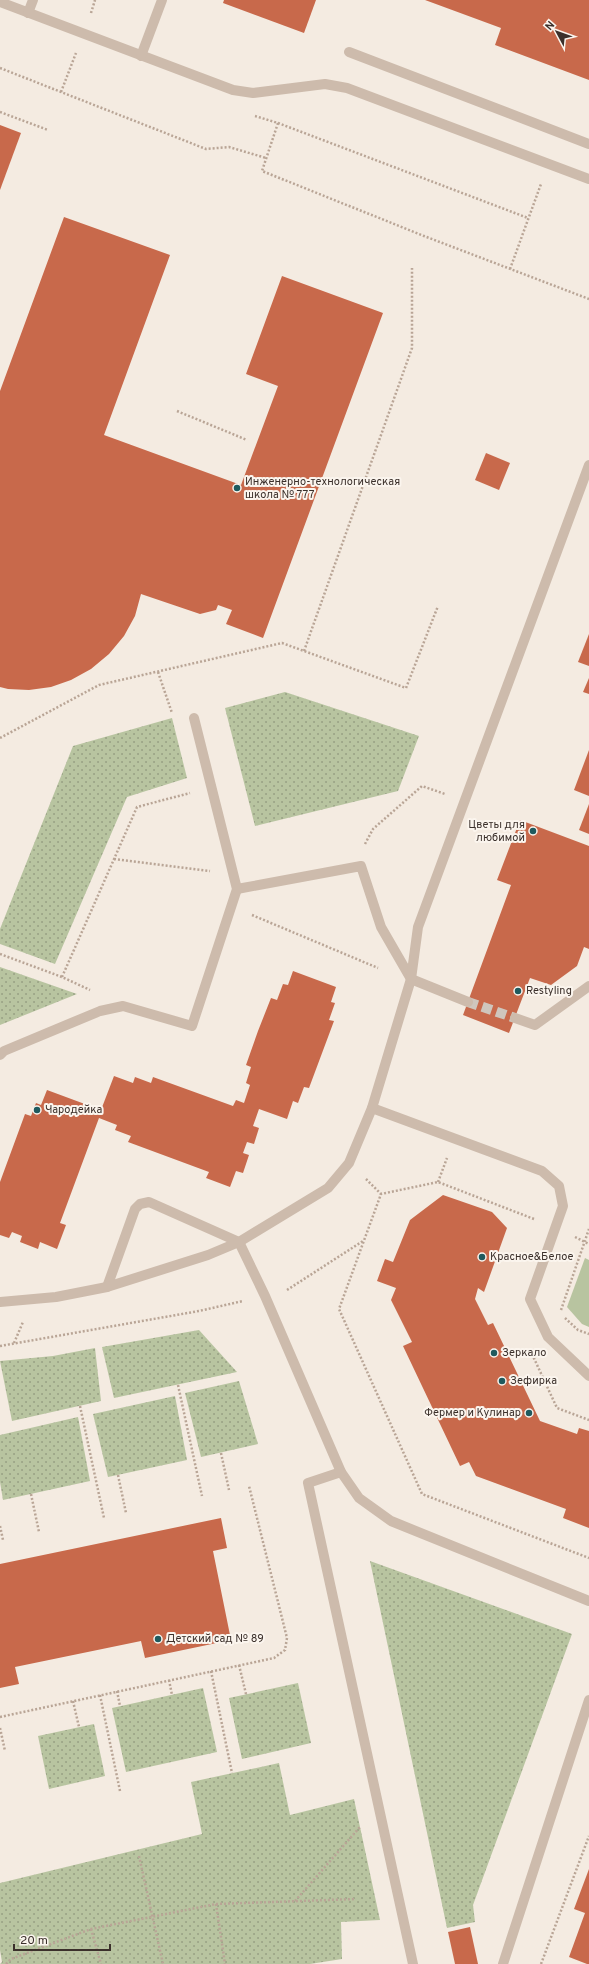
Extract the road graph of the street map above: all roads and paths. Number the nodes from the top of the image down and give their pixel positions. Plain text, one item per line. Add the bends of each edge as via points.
1 (33, 0) edge
2 (162, 0) edge
3 (0, 2) edge
4 (28, 13) junction
5 (349, 52) dead end
6 (141, 56) junction
7 (0, 68) edge
8 (0, 112) edge
9 (48, 130) dead end
10 (589, 144) edge
11 (266, 158) junction
12 (548, 164) junction
13 (589, 179) edge
14 (528, 218) junction
15 (412, 268) dead end
16 (510, 269) junction
17 (589, 299) edge
18 (177, 411) dead end
19 (247, 440) dead end
20 (589, 466) edge
21 (438, 606) dead end
22 (304, 651) junction
23 (158, 672) junction
24 (172, 713) dead end
25 (194, 718) dead end
26 (0, 738) edge
27 (211, 786) junction
28 (464, 800) junction
29 (363, 846) dead end
30 (237, 889) junction
31 (232, 906) junction
32 (0, 954) edge
33 (62, 976) junction
34 (411, 979) junction
35 (589, 986) edge
36 (468, 1002) tunnel mouth
37 (123, 1006) junction
38 (515, 1018) tunnel mouth
39 (0, 1055) edge
40 (372, 1108) junction
41 (532, 1225) dead end
42 (589, 1230) edge
43 (364, 1240) junction
44 (239, 1242) junction
45 (584, 1242) junction
46 (589, 1244) edge
47 (107, 1287) junction
48 (265, 1296) junction
49 (0, 1302) edge
50 (589, 1334) edge
51 (0, 1346) edge
52 (530, 1350) dead end
53 (589, 1376) edge
54 (178, 1385) dead end
55 (80, 1406) dead end
56 (589, 1420) edge
57 (221, 1453) dead end
58 (341, 1472) junction
59 (118, 1475) dead end
60 (249, 1486) dead end
61 (228, 1490) dead end
62 (31, 1494) dead end
63 (202, 1496) dead end
64 (126, 1513) dead end
65 (104, 1518) dead end
66 (0, 1526) edge
67 (39, 1532) dead end
68 (3, 1540) dead end
69 (589, 1558) edge
70 (589, 1600) edge
71 (239, 1665) junction
72 (211, 1671) junction
73 (169, 1680) junction
74 (117, 1691) junction
75 (246, 1694) dead end
76 (100, 1695) junction
77 (172, 1695) dead end
78 (589, 1700) edge
79 (73, 1701) junction
80 (120, 1706) dead end
81 (0, 1717) edge
82 (79, 1727) dead end
83 (0, 1728) edge
84 (5, 1751) dead end
85 (232, 1773) dead end
86 (120, 1791) dead end
87 (378, 1807) junction
88 (589, 1836) edge
89 (139, 1856) dead end
90 (356, 1899) dead end
91 (294, 1902) junction
92 (216, 1904) junction
93 (151, 1916) junction
94 (91, 1929) junction
95 (6, 1964) edge
96 (101, 1964) edge
97 (163, 1964) edge
98 (225, 1964) edge
99 (413, 1964) edge
100 (503, 1964) edge
101 (541, 1964) edge

1 - 4 lane
2 - 6 lane
3 - 4 lane
4 - 6 lane
5 - 10 lane
6 - 12 lane via 233,90 253,94 325,84 347,88
7 - 11 path via 206,149 229,147
8 - 9 path
11 - 14 path via 278,123
11 - 16 path via 262,171
12 - 13 lane
12 - 14 path
14 - 16 path
15 - 22 path via 412,348
16 - 17 path
18 - 19 path
20 - 28 lane
21 - 22 path via 406,688
22 - 23 path via 282,643
23 - 24 path
23 - 26 path via 99,685
25 - 27 lane
27 - 30 lane
27 - 33 path via 137,808
28 - 29 path via 422,786 373,829
28 - 34 lane via 418,926
30 - 31 lane
30 - 34 lane via 361,866 381,927
31 - 34 path via 368,964
31 - 37 lane via 192,1026
32 - 33 path
33 - 37 path
34 - 36 lane
34 - 40 lane
35 - 38 lane via 535,1025
37 - 39 lane via 100,1011 4,1051
40 - 44 lane via 349,1163 328,1188
40 - 53 lane via 542,1171 559,1186 563,1206 530,1299 548,1337
41 - 43 path via 534,1218 438,1182 381,1194
42 - 45 path
43 - 48 path via 290,1290
43 - 69 path via 340,1308 422,1494
44 - 47 lane
44 - 47 lane via 149,1202 140,1204 135,1209
44 - 48 lane
45 - 46 path
45 - 50 path via 560,1313 578,1330
47 - 49 lane via 56,1297
48 - 51 path via 199,1311
48 - 58 lane
52 - 56 path via 556,1408
54 - 63 path
55 - 65 path
57 - 61 path
58 - 70 lane via 359,1498 391,1521
58 - 87 lane via 308,1482
59 - 64 path
60 - 71 path via 288,1638 285,1650 274,1658
62 - 67 path
66 - 68 path
71 - 72 path
71 - 75 path
72 - 73 path
72 - 85 path
73 - 74 path
73 - 77 path
74 - 76 path
74 - 80 path
76 - 79 path
76 - 86 path
78 - 100 lane
79 - 81 path
79 - 82 path
83 - 84 path
87 - 91 path
87 - 99 lane
88 - 101 path
89 - 93 path
90 - 91 path
91 - 92 path
92 - 93 path
92 - 98 path
93 - 94 path
93 - 97 path
94 - 95 path via 11,1958
94 - 96 path

